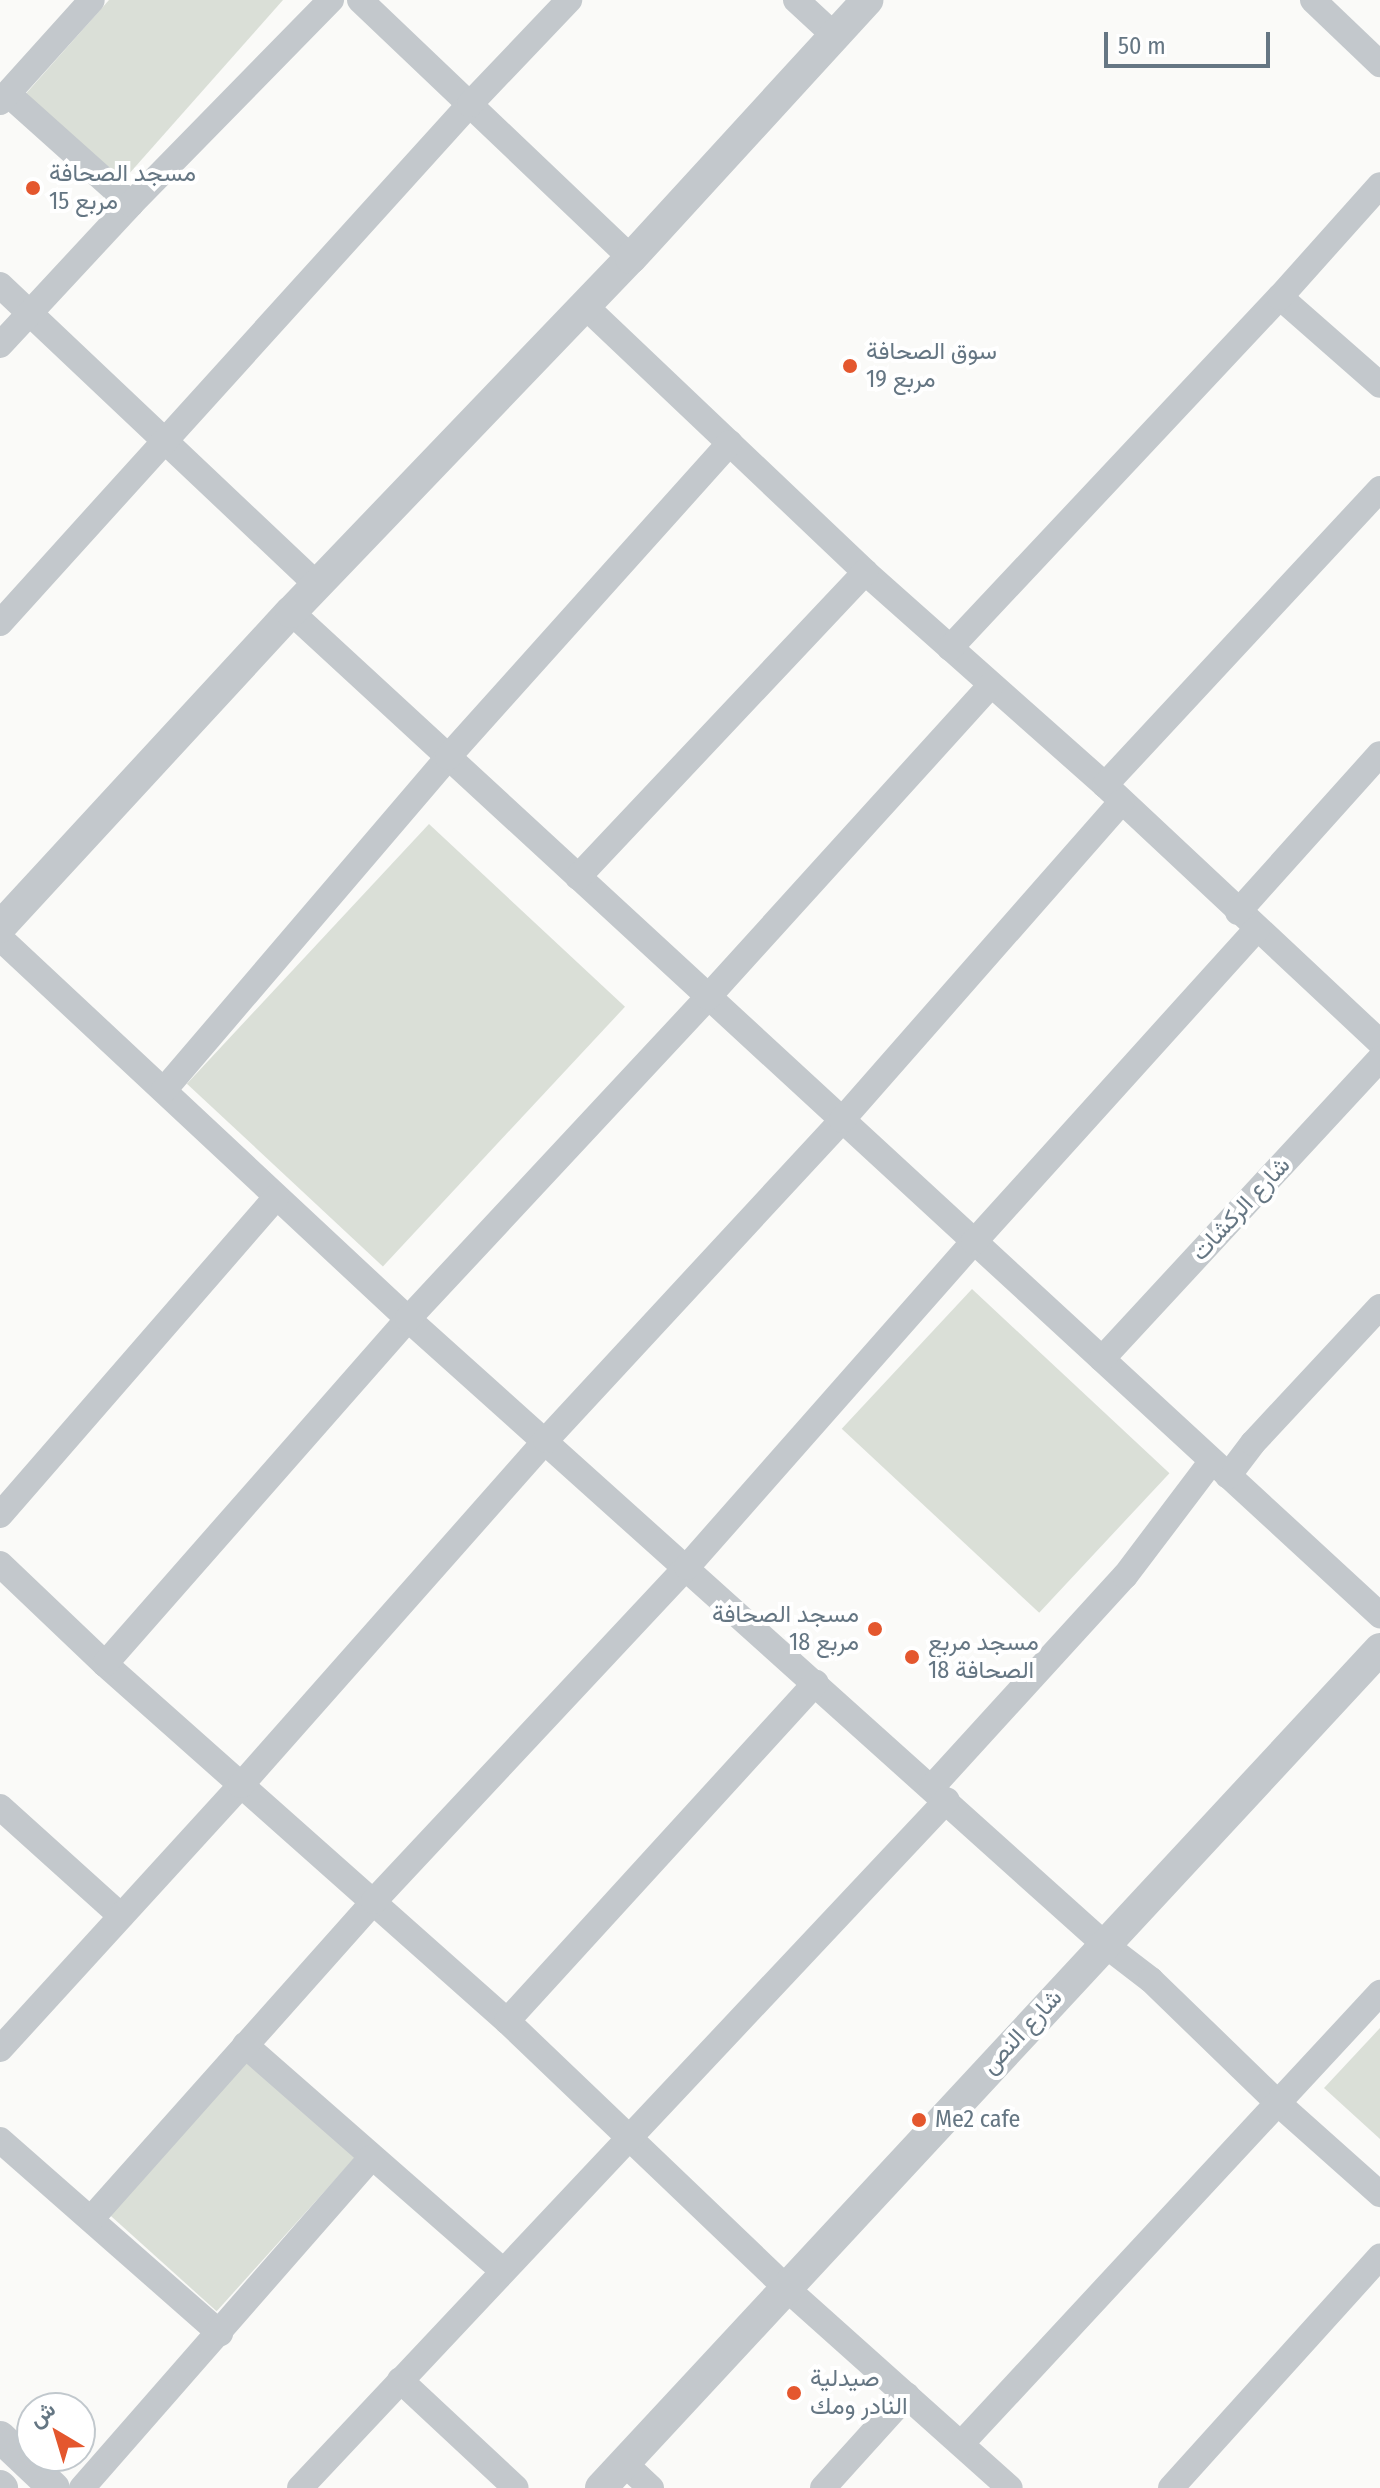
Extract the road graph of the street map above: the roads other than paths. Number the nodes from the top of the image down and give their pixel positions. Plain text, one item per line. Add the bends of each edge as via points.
1 (92, 0) edge
2 (331, 0) edge
3 (360, 0) edge
4 (569, 0) edge
5 (796, 0) edge
6 (867, 0) edge
7 (1313, 0) edge
8 (835, 36) junction
9 (1380, 64) edge
10 (4, 98) edge
11 (470, 104) junction
12 (1380, 185) edge
13 (131, 204) junction
14 (631, 258) junction
15 (0, 285) edge
16 (1280, 297) junction
17 (585, 306) junction
18 (29, 313) junction
19 (0, 345) edge
20 (1380, 385) edge
21 (166, 442) junction
22 (730, 443) junction
23 (1380, 489) edge
24 (865, 572) junction
25 (317, 585) junction
26 (291, 612) junction
27 (0, 623) edge
28 (950, 648) junction
29 (990, 686) junction
30 (1380, 754) edge
31 (448, 757) junction
32 (1113, 793) junction
33 (578, 877) junction
34 (4, 919) edge
35 (1248, 920) junction
36 (708, 997) junction
37 (1376, 1030) edge
38 (1380, 1059) edge
39 (164, 1090) junction
40 (842, 1120) junction
41 (276, 1197) junction
42 (974, 1242) junction
43 (1380, 1307) edge
44 (408, 1319) junction
45 (1102, 1359) junction
46 (546, 1440) junction
47 (1220, 1468) junction
48 (0, 1515) edge
49 (0, 1564) edge
50 (687, 1567) junction
51 (1380, 1615) edge
52 (1380, 1649) edge
53 (105, 1664) junction
54 (816, 1683) junction
55 (241, 1785) junction
56 (939, 1794) junction
57 (0, 1807) edge
58 (374, 1901) junction
59 (121, 1916) junction
60 (1104, 1944) junction
61 (1380, 1993) edge
62 (507, 2021) junction
63 (245, 2045) junction
64 (0, 2049) edge
65 (1280, 2105) junction
66 (627, 2137) junction
67 (0, 2140) edge
68 (371, 2158) junction
69 (1380, 2194) edge
70 (91, 2219) junction
71 (1380, 2257) edge
72 (503, 2271) junction
73 (786, 2288) junction
74 (220, 2333) junction
75 (400, 2380) junction
76 (907, 2395) junction
77 (0, 2437) edge
78 (961, 2444) junction
79 (624, 2463) junction
80 (831, 2485) edge
81 (54, 2488) edge
82 (82, 2488) edge
83 (300, 2488) edge
84 (516, 2488) edge
85 (601, 2488) edge
86 (651, 2488) edge
87 (1010, 2488) edge
88 (1171, 2488) edge

1 - 10 street
2 - 13 street
3 - 11 street
4 - 11 street
5 - 8 street
6 - 8 street
7 - 9 street
8 - 14 street
10 - 13 street
11 - 14 street
11 - 21 street
12 - 16 street
13 - 18 street
14 - 17 street
15 - 18 street
16 - 20 street
16 - 28 street
17 - 22 street
17 - 25 street
18 - 19 street
18 - 21 street
21 - 25 street
21 - 27 street
22 - 24 street
22 - 31 street
23 - 32 street
24 - 28 street
24 - 33 street
25 - 26 street
26 - 31 street
26 - 34 street
28 - 29 street
29 - 32 street
29 - 36 street
30 - 35 street
31 - 33 street
31 - 39 street
32 - 35 street
32 - 40 street
33 - 36 street
34 - 39 street
35 - 37 street
35 - 42 street
36 - 40 street
36 - 44 street
38 - 45 street, شارع الركشات
39 - 41 street
40 - 42 street
40 - 46 street
41 - 44 street
41 - 48 street
42 - 45 street
42 - 50 street
43 - 47 street via 1253,1443
44 - 46 street
44 - 53 street
45 - 47 street
46 - 50 street
46 - 55 street
47 - 51 street
47 - 56 street
49 - 53 street
50 - 54 street
50 - 58 street
52 - 60 street, شارع النص
53 - 55 street
54 - 56 street
54 - 62 street
55 - 58 street
55 - 59 street
56 - 60 street
56 - 66 street
57 - 59 street
58 - 62 street
58 - 63 street
59 - 64 street
60 - 65 street via 1151,1980
60 - 73 street, شارع النص
61 - 65 street
62 - 66 street
63 - 68 street
63 - 70 street
65 - 69 street
65 - 78 street
66 - 72 street
66 - 73 street
67 - 70 street
68 - 72 street
68 - 74 street
70 - 74 street
71 - 88 street
72 - 75 street
73 - 76 street
73 - 79 street, شارع النص
74 - 82 street
75 - 83 street
75 - 84 street
76 - 78 street
76 - 80 street
77 - 81 street
78 - 87 street
79 - 85 street, شارع النص
79 - 86 street

